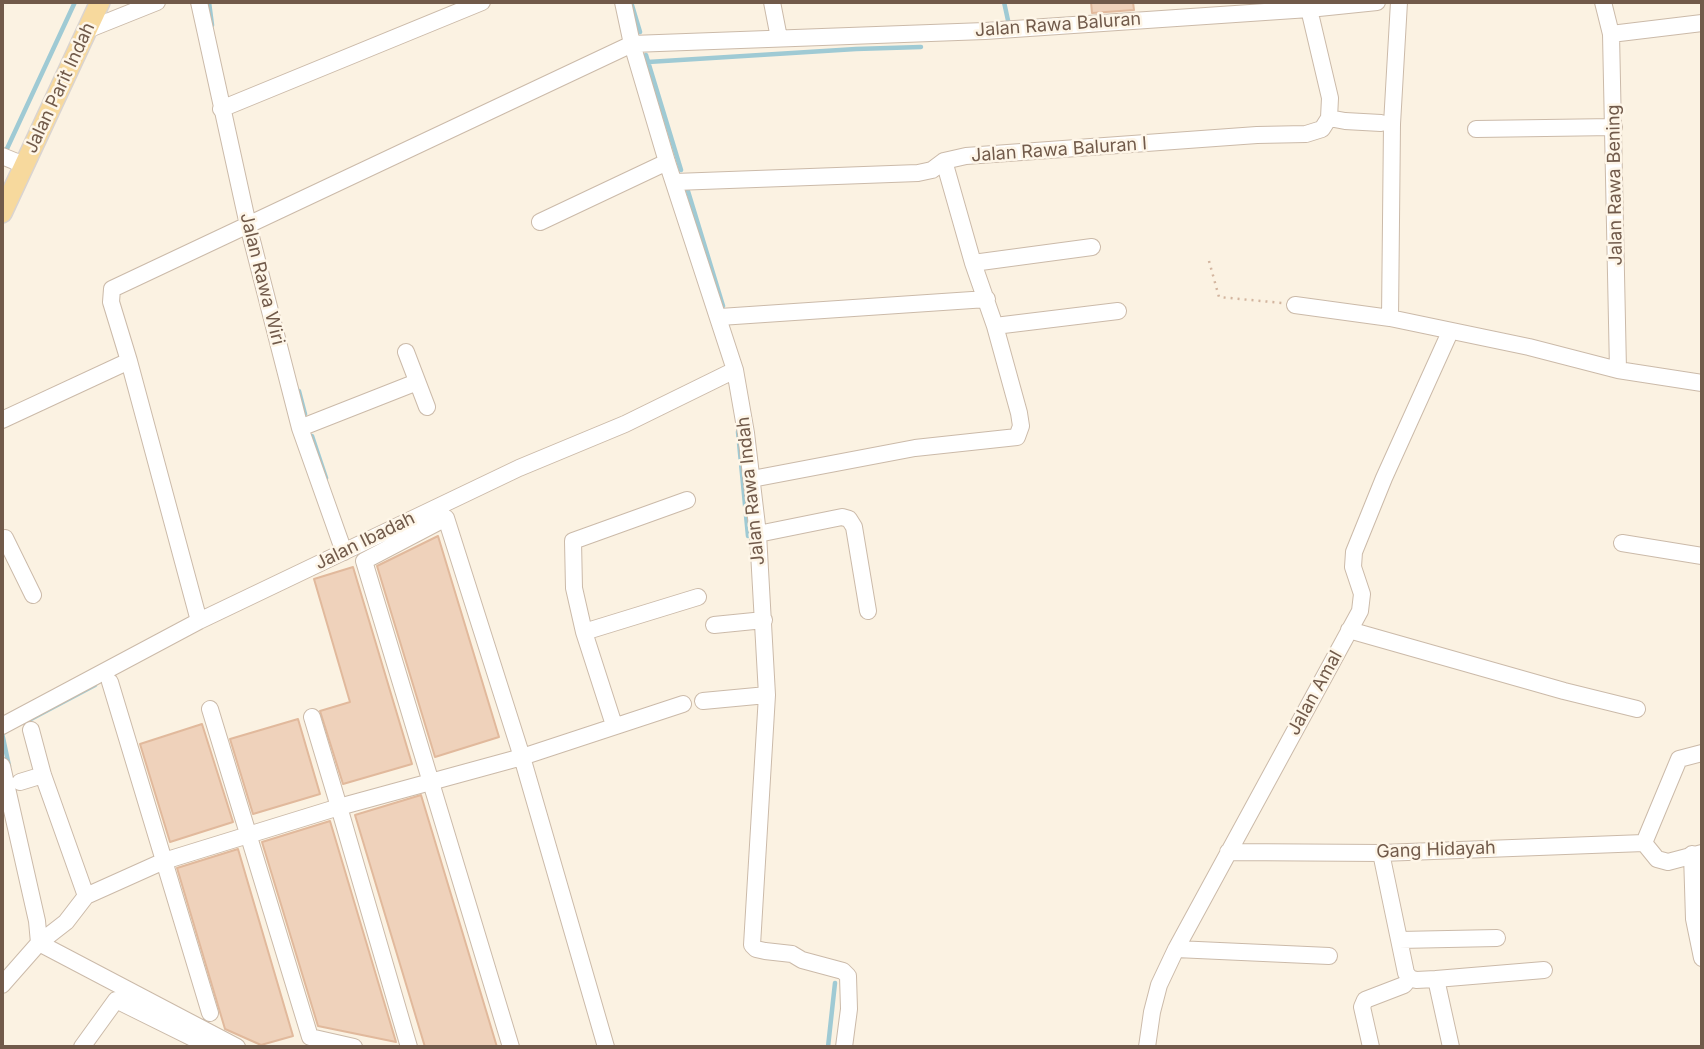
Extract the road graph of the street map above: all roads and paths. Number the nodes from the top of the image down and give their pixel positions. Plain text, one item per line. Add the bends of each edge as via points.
1 (100, 2) edge
2 (157, 2) edge
3 (199, 2) edge
4 (482, 2) edge
5 (623, 2) edge
6 (772, 2) edge
7 (1377, 2) edge
8 (1399, 2) edge
9 (1603, 2) edge
10 (1309, 9) junction
11 (1702, 23) edge
12 (87, 30) junction
13 (1611, 34) junction
14 (779, 38) junction
15 (632, 44) junction
16 (221, 109) junction
17 (1329, 118) junction
18 (1381, 122) dead end
19 (1614, 127) junction
20 (1476, 130) dead end
21 (13, 161) edge
22 (944, 161) junction
23 (667, 162) junction
24 (675, 182) junction
25 (2, 213) edge
26 (540, 222) dead end
27 (248, 225) junction
28 (1092, 247) dead end
29 (1209, 261) dead end
30 (973, 264) junction
31 (987, 299) junction
32 (1295, 305) joint
33 (1118, 311) dead end
34 (720, 317) junction
35 (1390, 318) junction
36 (995, 326) junction
37 (1450, 332) junction
38 (406, 352) dead end
39 (129, 360) junction
40 (735, 370) junction
41 (1618, 370) junction
42 (417, 382) junction
43 (1702, 383) edge
44 (427, 407) dead end
45 (2, 420) edge
46 (300, 428) junction
47 (752, 478) junction
48 (687, 500) dead end
49 (758, 534) junction
50 (2, 539) edge
51 (1622, 543) dead end
52 (344, 552) junction
53 (1702, 556) edge
54 (33, 595) dead end
55 (698, 597) dead end
56 (868, 611) dead end
57 (764, 620) junction
58 (199, 621) junction
59 (714, 625) dead end
60 (1349, 630) junction
61 (584, 632) junction
62 (110, 682) dead end
63 (767, 695) junction
64 (703, 701) dead end
65 (683, 704) dead end
66 (210, 709) dead end
67 (1637, 709) dead end
68 (312, 717) dead end
69 (614, 725) junction
70 (2, 726) edge
71 (31, 730) dead end
72 (1702, 753) edge
73 (522, 757) junction
74 (2, 766) edge
75 (43, 775) junction
76 (20, 782) dead end
77 (430, 782) junction
78 (5, 797) edge
79 (339, 807) junction
80 (247, 835) junction
81 (1644, 843) junction
82 (1228, 852) junction
83 (1381, 853) junction
84 (1697, 853) edge
85 (164, 862) junction
86 (86, 896) junction
87 (1698, 916) edge
88 (1497, 938) dead end
89 (1399, 940) junction
90 (39, 943) junction
91 (1176, 949) junction
92 (1329, 956) dead end
93 (1702, 958) edge
94 (1544, 970) dead end
95 (1410, 978) junction
96 (1436, 979) junction
97 (2, 985) edge
98 (210, 1013) dead end
99 (82, 1047) edge
100 (211, 1047) edge
101 (237, 1047) edge
102 (354, 1047) edge
103 (409, 1047) edge
104 (511, 1047) edge
105 (606, 1047) edge
106 (844, 1047) edge
107 (1147, 1047) edge
108 (1371, 1047) edge
109 (1451, 1047) edge

1 - 12 main road, Jalan Parit Indah
2 - 12 street
3 - 16 street, Jalan Rawa Wiri
4 - 16 street
5 - 15 street, Jalan Rawa Indah
6 - 14 street
7 - 10 street, Jalan Rawa Baluran
8 - 35 street via 1392,124
9 - 13 street, Jalan Rawa Bening
10 - 14 street, Jalan Rawa Baluran
10 - 17 street via 1331,98
11 - 13 street
12 - 21 main road, Jalan Parit Indah
13 - 19 street, Jalan Rawa Bening
14 - 15 street, Jalan Rawa Baluran
15 - 23 street, Jalan Rawa Indah
15 - 27 street
16 - 27 street, Jalan Rawa Wiri
17 - 18 street
17 - 22 street, Jalan Rawa Baluran I via 1322,129 1306,134
19 - 20 street
19 - 41 street, Jalan Rawa Bening
21 - 25 main road, Jalan Parit Indah
22 - 24 street, Jalan Rawa Baluran I via 918,173
22 - 30 street
23 - 24 street, Jalan Rawa Indah
23 - 26 street
24 - 34 street, Jalan Rawa Indah
27 - 39 street via 112,289 111,303
27 - 46 street, Jalan Rawa Wiri
28 - 30 street
29 - 32 path via 1219,297
30 - 31 street
31 - 34 street
31 - 36 street
32 - 35 street
33 - 36 street
34 - 40 street, Jalan Rawa Indah
35 - 37 street
36 - 47 street via 1019,413 1017,437 915,448
37 - 41 street
37 - 60 street, Jalan Amal via 1354,552 1353,567 1362,594 1360,611
38 - 42 street
39 - 45 street
39 - 58 street
40 - 47 street, Jalan Rawa Indah
40 - 52 street, Jalan Ibadah
41 - 43 street
42 - 44 street
42 - 46 street
46 - 52 street, Jalan Rawa Wiri
47 - 49 street, Jalan Rawa Indah
48 - 61 street via 573,541 574,588
49 - 56 street via 849,519
49 - 57 street, Jalan Rawa Indah
50 - 54 street
51 - 53 street
52 - 58 street, Jalan Ibadah
55 - 61 street
57 - 59 street
57 - 63 street, Jalan Rawa Indah
58 - 70 street, Jalan Ibadah
60 - 67 street
60 - 82 street, Jalan Amal
61 - 69 street
62 - 85 street
63 - 64 street
63 - 106 street, Jalan Rawa Indah via 752,945 844,971 849,1009
65 - 69 street
66 - 80 street
68 - 79 street
69 - 73 street
71 - 75 street
72 - 81 street via 1679,759
73 - 77 street
73 - 77 street via 446,518 364,561
73 - 105 street
74 - 78 street
75 - 76 street
75 - 86 street
77 - 79 street
77 - 104 street
78 - 90 street
79 - 80 street
79 - 103 street
80 - 85 street
80 - 102 street via 310,1037
81 - 83 street, Gang Hidayah
81 - 84 street via 1657,859 1668,862
82 - 83 street, Gang Hidayah
82 - 91 street, Jalan Amal
83 - 89 street
84 - 87 street
85 - 86 street
85 - 98 street
86 - 90 street via 66,922
87 - 93 street
88 - 89 street
89 - 95 street
90 - 97 street
90 - 101 street
91 - 92 street
91 - 107 street, Jalan Amal via 1159,985
94 - 96 street
95 - 96 street
95 - 108 street via 1404,985 1365,1000 1362,1007
96 - 109 street
99 - 100 street via 116,1000

